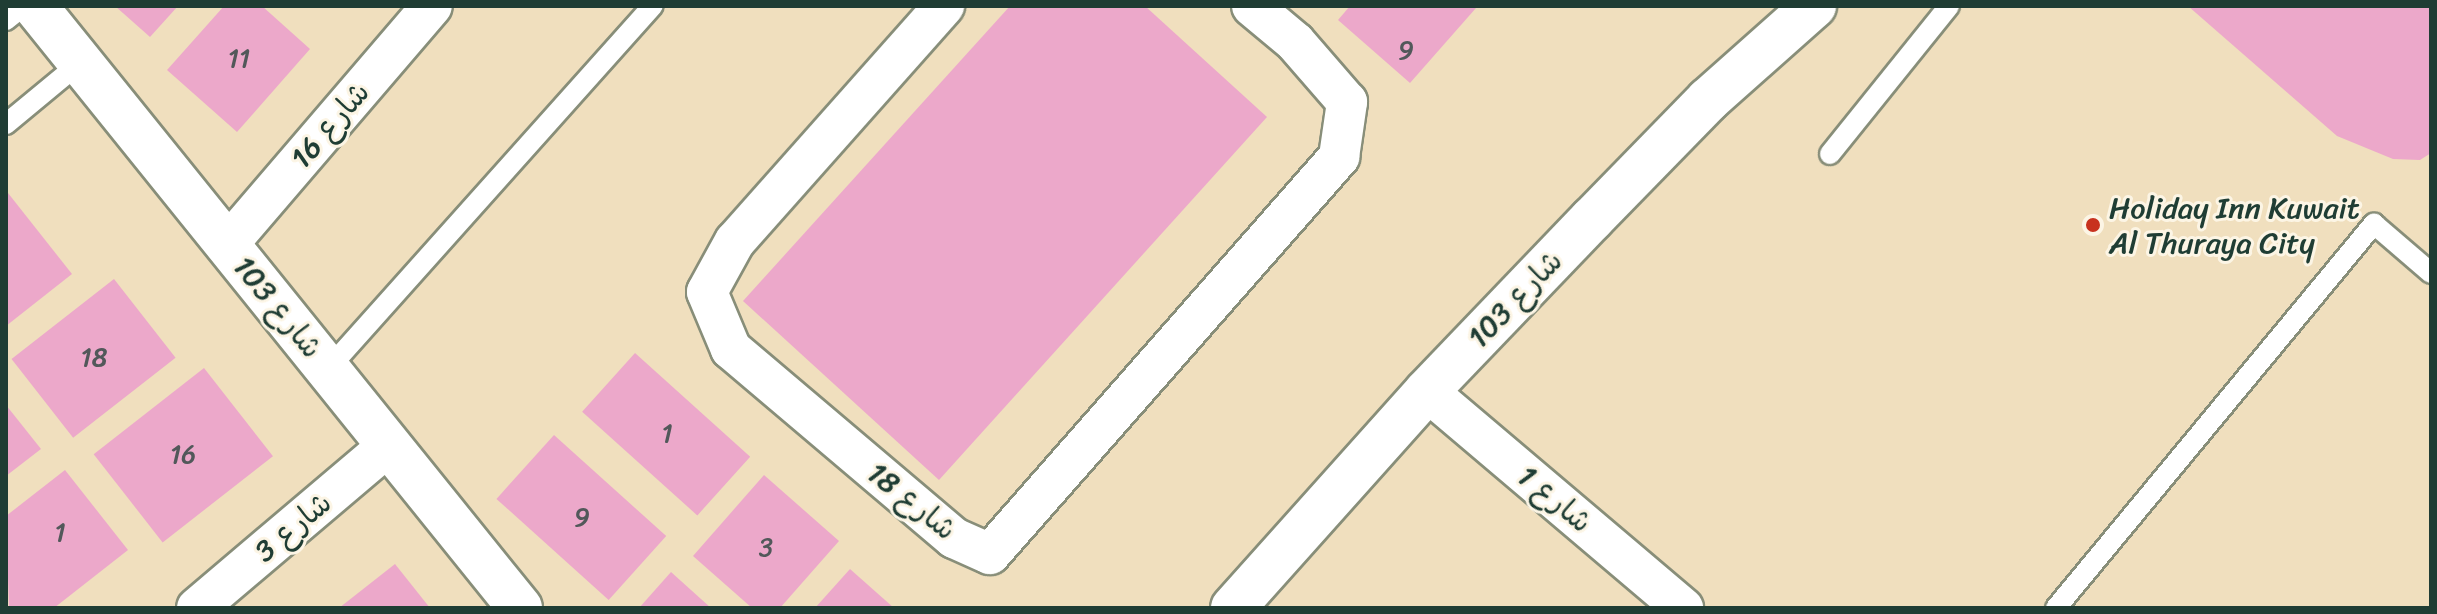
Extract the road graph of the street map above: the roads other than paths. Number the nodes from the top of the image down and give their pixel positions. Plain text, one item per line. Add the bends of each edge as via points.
1 (23, 6) edge
2 (35, 6) edge
3 (432, 6) edge
4 (652, 6) edge
5 (944, 6) edge
6 (1252, 6) edge
7 (1814, 6) edge
8 (1949, 6) edge
9 (6, 20) edge
10 (81, 62) junction
11 (6, 124) edge
12 (1830, 154) dead end
13 (228, 244) junction
14 (2431, 273) edge
15 (328, 369) junction
16 (1427, 391) junction
17 (389, 445) junction
18 (197, 608) edge
19 (520, 608) edge
20 (1233, 608) edge
21 (1683, 608) edge
22 (2056, 608) edge

1 - 9 lane
2 - 10 street, شارع 103
3 - 13 street, شارع 16
4 - 15 lane
5 - 6 street, شارع 18 via 735,241 707,292 731,349 954,538 990,554 1339,157 1347,102 1295,42
7 - 16 street, شارع 103 via 1708,100
8 - 12 lane
10 - 11 lane
10 - 13 street, شارع 103
13 - 15 street, شارع 103
14 - 22 lane via 2374,224
15 - 17 street, شارع 103
16 - 20 street, شارع 103
16 - 21 street, شارع 1
17 - 18 street, شارع 3
17 - 19 street, شارع 103

